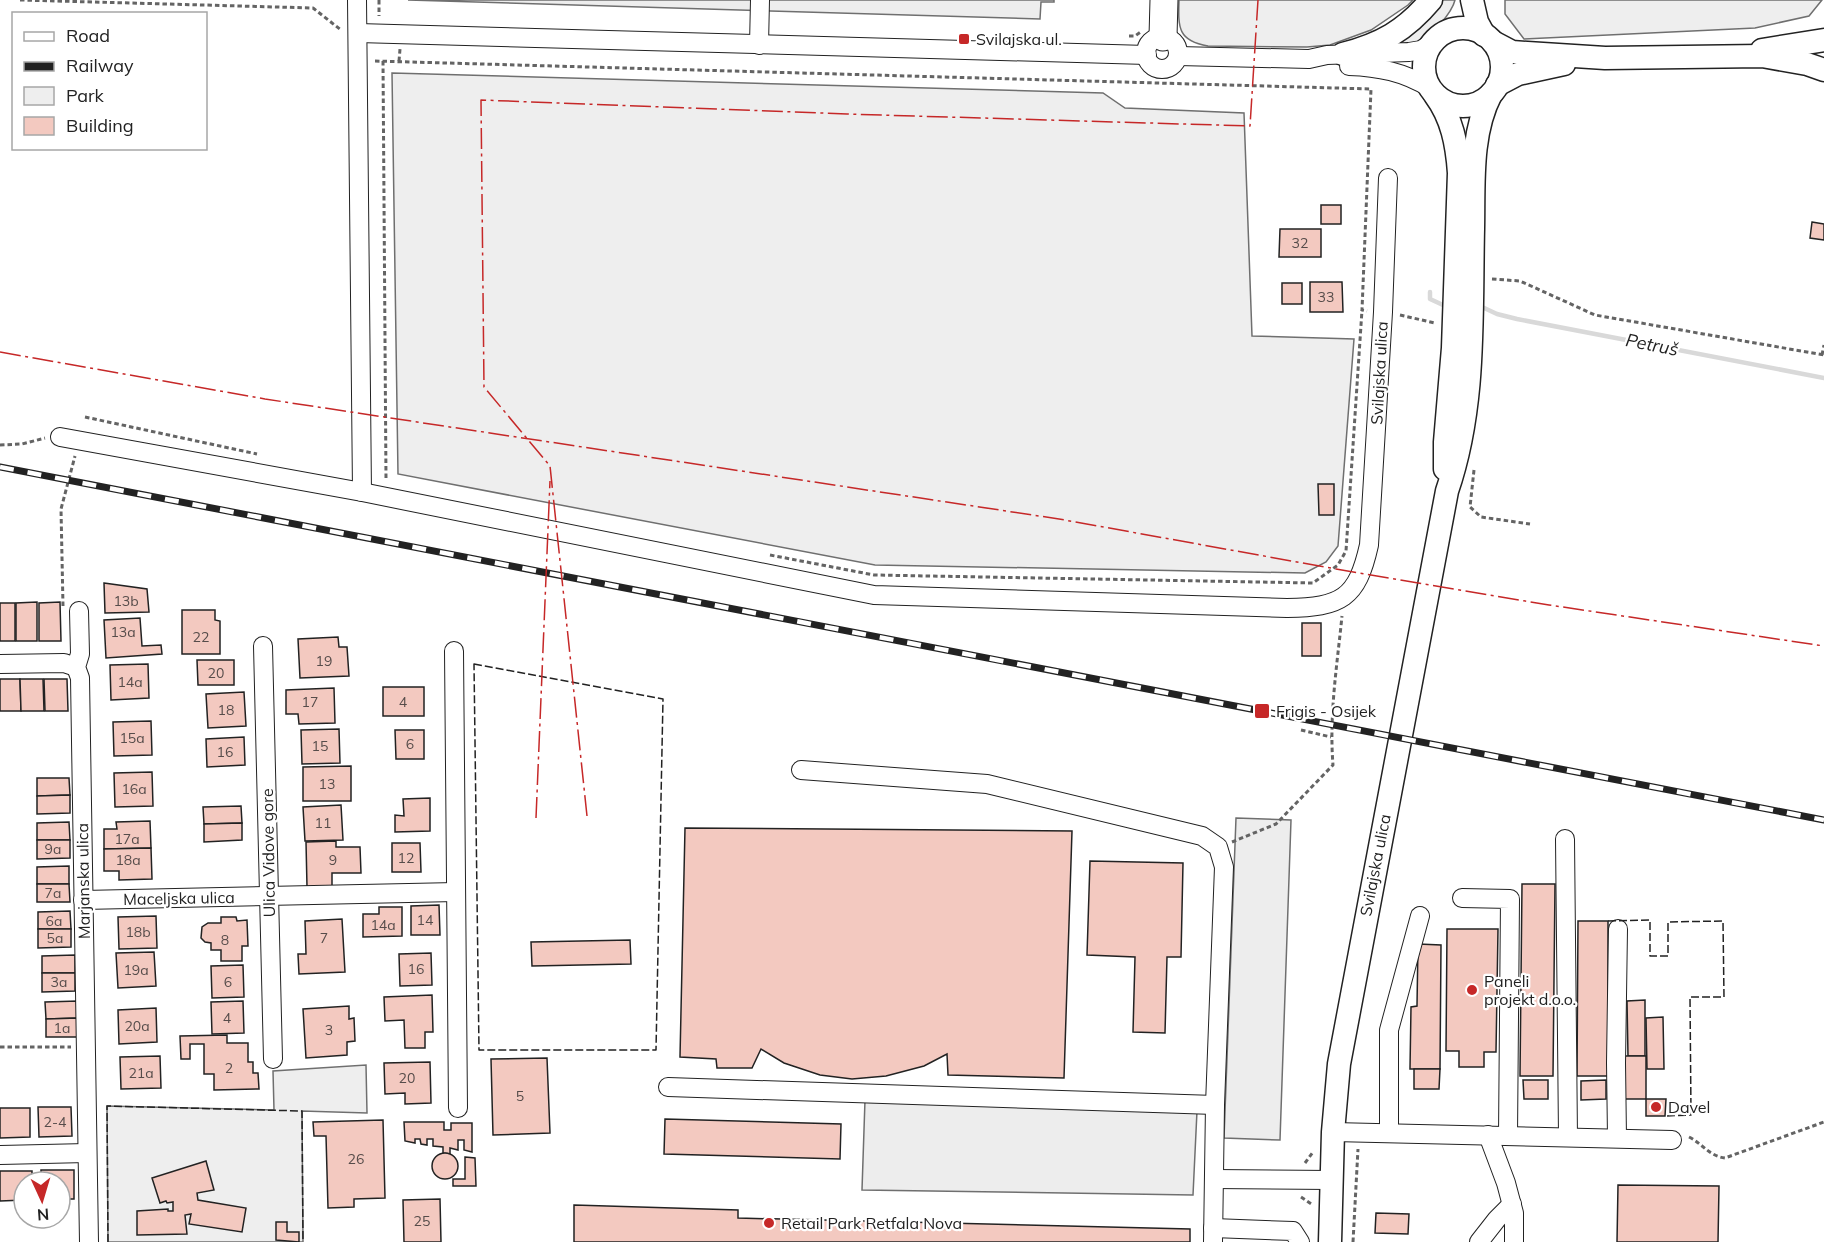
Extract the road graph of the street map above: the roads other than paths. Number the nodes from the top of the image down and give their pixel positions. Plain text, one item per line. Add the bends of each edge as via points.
1 (357, 0) edge
2 (748, 0) edge
3 (760, 0) edge
4 (1164, 0) edge
5 (1431, 0) edge
6 (1464, 0) edge
7 (1472, 0) edge
8 (1824, 29) edge
9 (358, 33) junction
10 (1440, 37) junction
11 (1488, 39) junction
12 (1824, 40) edge
13 (1794, 44) junction
14 (753, 45) junction
15 (1162, 49) junction
16 (1343, 54) junction
17 (1734, 55) junction
18 (1605, 58) junction
19 (1309, 59) junction
20 (1824, 70) edge
21 (1494, 90) junction
22 (1432, 92) junction
23 (1388, 178) dead end
24 (60, 437) road end
25 (362, 484) junction
26 (1447, 491) junction
27 (71, 613) road end
28 (263, 646) dead end
29 (454, 651) dead end
30 (0, 664) edge
31 (76, 668) junction
32 (801, 770) dead end
33 (1565, 840) dead end
34 (456, 892) junction
35 (269, 896) junction
36 (1462, 898) dead end
37 (83, 900) junction
38 (1420, 916) dead end
39 (1618, 929) dead end
40 (273, 1059) dead end
41 (668, 1087) dead end
42 (1215, 1105) junction
43 (458, 1108) dead end
44 (1333, 1132) junction
45 (1389, 1133) junction
46 (1488, 1136) junction
47 (1508, 1136) junction
48 (1568, 1137) junction
49 (1617, 1138) junction
50 (1672, 1140) road end
51 (87, 1153) junction
52 (0, 1155) edge
53 (1214, 1179) junction
54 (1332, 1180) junction
55 (1512, 1204) junction
56 (1213, 1235) edge
57 (1256, 1236) edge
58 (89, 1242) edge
59 (1300, 1242) edge
60 (1330, 1242) edge
61 (1479, 1242) edge
62 (1514, 1242) edge

1 - 9 street
2 - 14 street
3 - 14 street
4 - 15 highway
5 - 16 main road via 1396,34 1365,49
6 - 10 main road via 1457,21
7 - 11 main road
8 - 13 main road
9 - 14 street
9 - 25 street
10 - 11 main road via 1461,29 1473,30
10 - 16 street via 1421,50
10 - 22 main road via 1425,57 1424,68
11 - 18 main road via 1512,52
11 - 21 main road via 1501,62
12 - 13 main road
13 - 17 main road
14 - 15 street
15 - 19 street
16 - 19 street
17 - 18 main road
17 - 20 main road via 1762,56
18 - 21 main road via 1532,70 1508,78
19 - 22 street via 1325,64 1384,68 1405,75
21 - 22 main road via 1480,102 1466,106 1454,105
21 - 26 main road, Svilajska ulica via 1484,108 1476,151 1466,410 1457,462
22 - 26 main road, Svilajska ulica via 1451,123 1459,173 1445,442
23 - 25 street, Svilajska ulica via 1369,544 1357,583 1344,597 1329,604 1287,608 874,595
24 - 25 street
26 - 44 main road, Svilajska ulica via 1349,1006
27 - 31 street, Marjanska ulica via 80,654
28 - 35 street, Ulica Vidove gore
29 - 34 street
30 - 31 street via 64,663
31 - 37 street, Marjanska ulica via 80,678
32 - 42 street via 987,784 1202,836 1218,848 1224,867
33 - 48 street
34 - 35 street, Maceljska ulica
34 - 43 street
35 - 37 street, Maceljska ulica
35 - 40 street, Ulica Vidove gore
36 - 47 street via 1510,899
37 - 51 street, Marjanska ulica
38 - 45 street via 1389,1030
39 - 49 street
41 - 42 street
42 - 53 street
44 - 45 street
44 - 54 main road, Svilajska ulica
45 - 46 street
46 - 47 street
46 - 55 street
47 - 48 street
48 - 49 street
49 - 50 street
51 - 52 street
51 - 58 street, Marjanska ulica
53 - 54 street
53 - 56 street
54 - 60 main road, Svilajska ulica
55 - 61 street
55 - 62 street
56 - 57 street
57 - 59 street via 1293,1231

